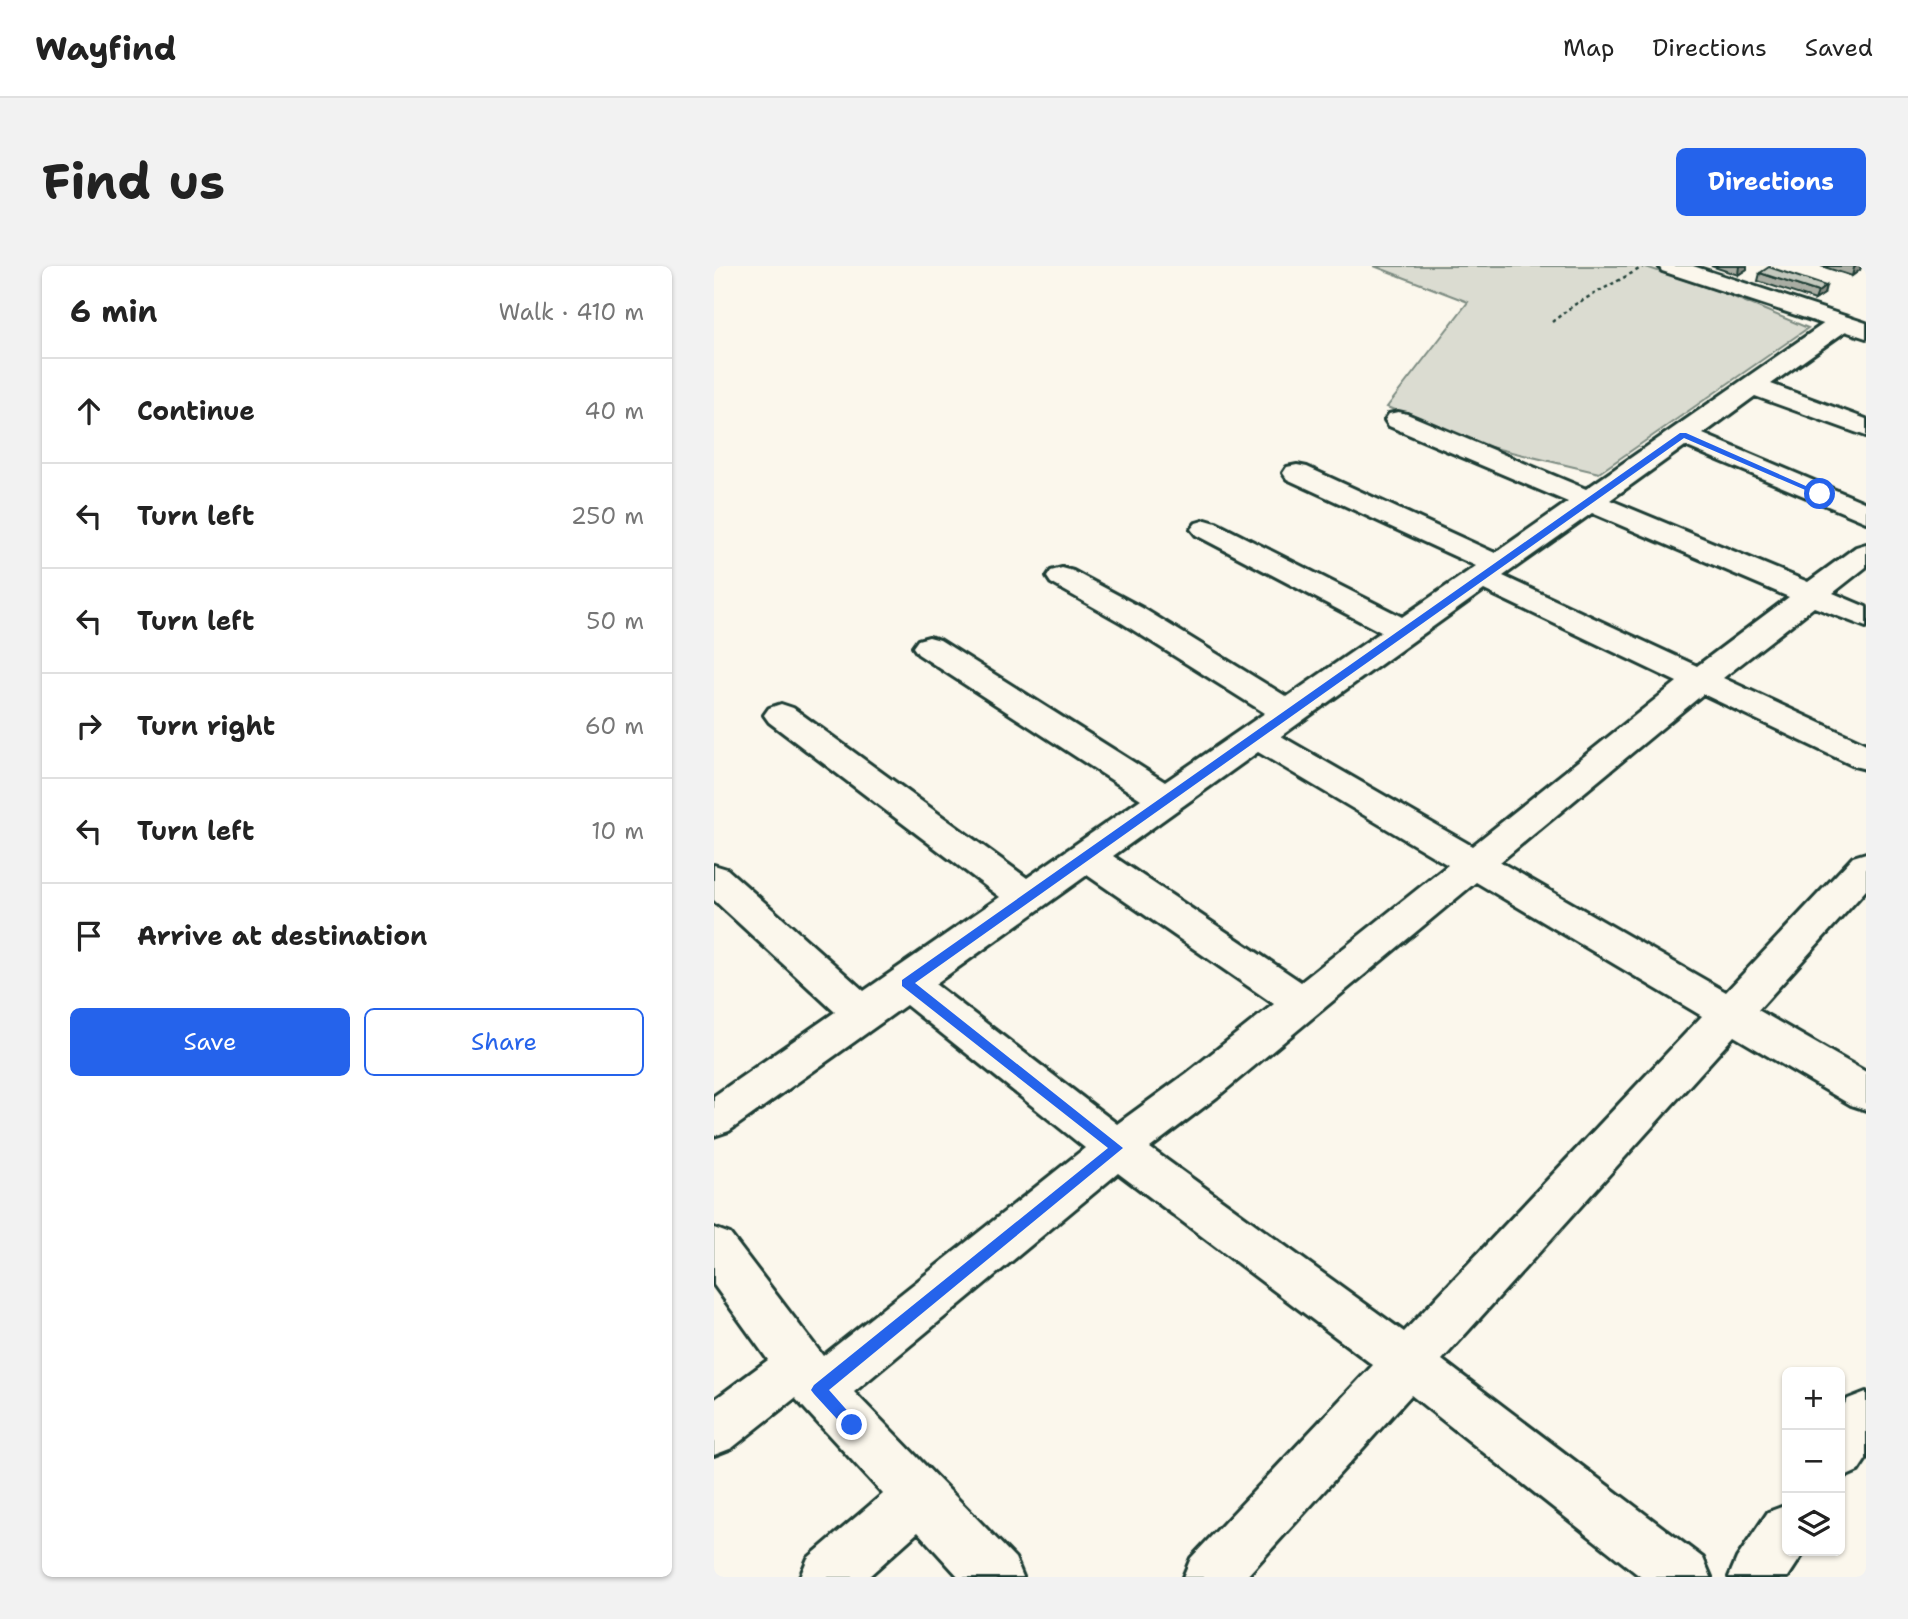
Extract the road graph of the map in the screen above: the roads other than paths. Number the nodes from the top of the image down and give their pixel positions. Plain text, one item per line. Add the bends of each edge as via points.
1 (1670, 266) edge
2 (1858, 320) edge
3 (1751, 386) junction
4 (1398, 420) dead end
5 (1866, 428) edge
6 (1683, 435) junction
7 (1297, 473) dead end
8 (1590, 500) junction
9 (1866, 513) edge
10 (1206, 529) dead end
11 (1866, 553) edge
12 (1489, 571) junction
13 (1062, 577) dead end
14 (1811, 593) junction
15 (1866, 618) edge
16 (1404, 631) junction
17 (929, 648) dead end
18 (1700, 680) junction
19 (1288, 712) junction
20 (781, 715) dead end
21 (1254, 735) junction
22 (1866, 758) edge
23 (1166, 799) junction
24 (1085, 855) junction
25 (1472, 863) junction
26 (1866, 866) edge
27 (714, 878) edge
28 (1026, 897) junction
29 (906, 983) junction
30 (1301, 1002) junction
31 (862, 1013) junction
32 (1729, 1013) junction
33 (1866, 1093) edge
34 (714, 1119) edge
35 (1117, 1148) junction
36 (714, 1248) edge
37 (1408, 1363) junction
38 (809, 1377) junction
39 (1866, 1416) edge
40 (714, 1431) edge
41 (1845, 1447) edge
42 (919, 1497) junction
43 (1782, 1538) edge
44 (827, 1577) edge
45 (996, 1577) edge
46 (1210, 1577) edge
47 (1684, 1577) edge
48 (1756, 1577) edge

1 - 2 street
2 - 3 street
3 - 5 street
3 - 6 street
4 - 8 street
6 - 8 street
6 - 9 street
7 - 12 street
8 - 12 street
8 - 14 street
10 - 16 street
11 - 14 street
12 - 16 street
12 - 18 street
13 - 19 street
14 - 15 street
14 - 18 street
16 - 19 street
17 - 23 street
18 - 22 street
18 - 25 street
19 - 21 street
20 - 28 street
21 - 23 street
21 - 25 street
23 - 24 street
24 - 28 street
24 - 30 street
25 - 30 street
25 - 32 street
26 - 32 street
27 - 31 street
28 - 29 street
29 - 31 street
29 - 35 street
30 - 35 street
31 - 34 street
32 - 33 street
32 - 37 street
35 - 37 street
35 - 38 street
36 - 38 street
37 - 46 street
37 - 47 street
38 - 40 street
38 - 42 street
39 - 41 street
42 - 44 street
42 - 45 street
43 - 48 street

